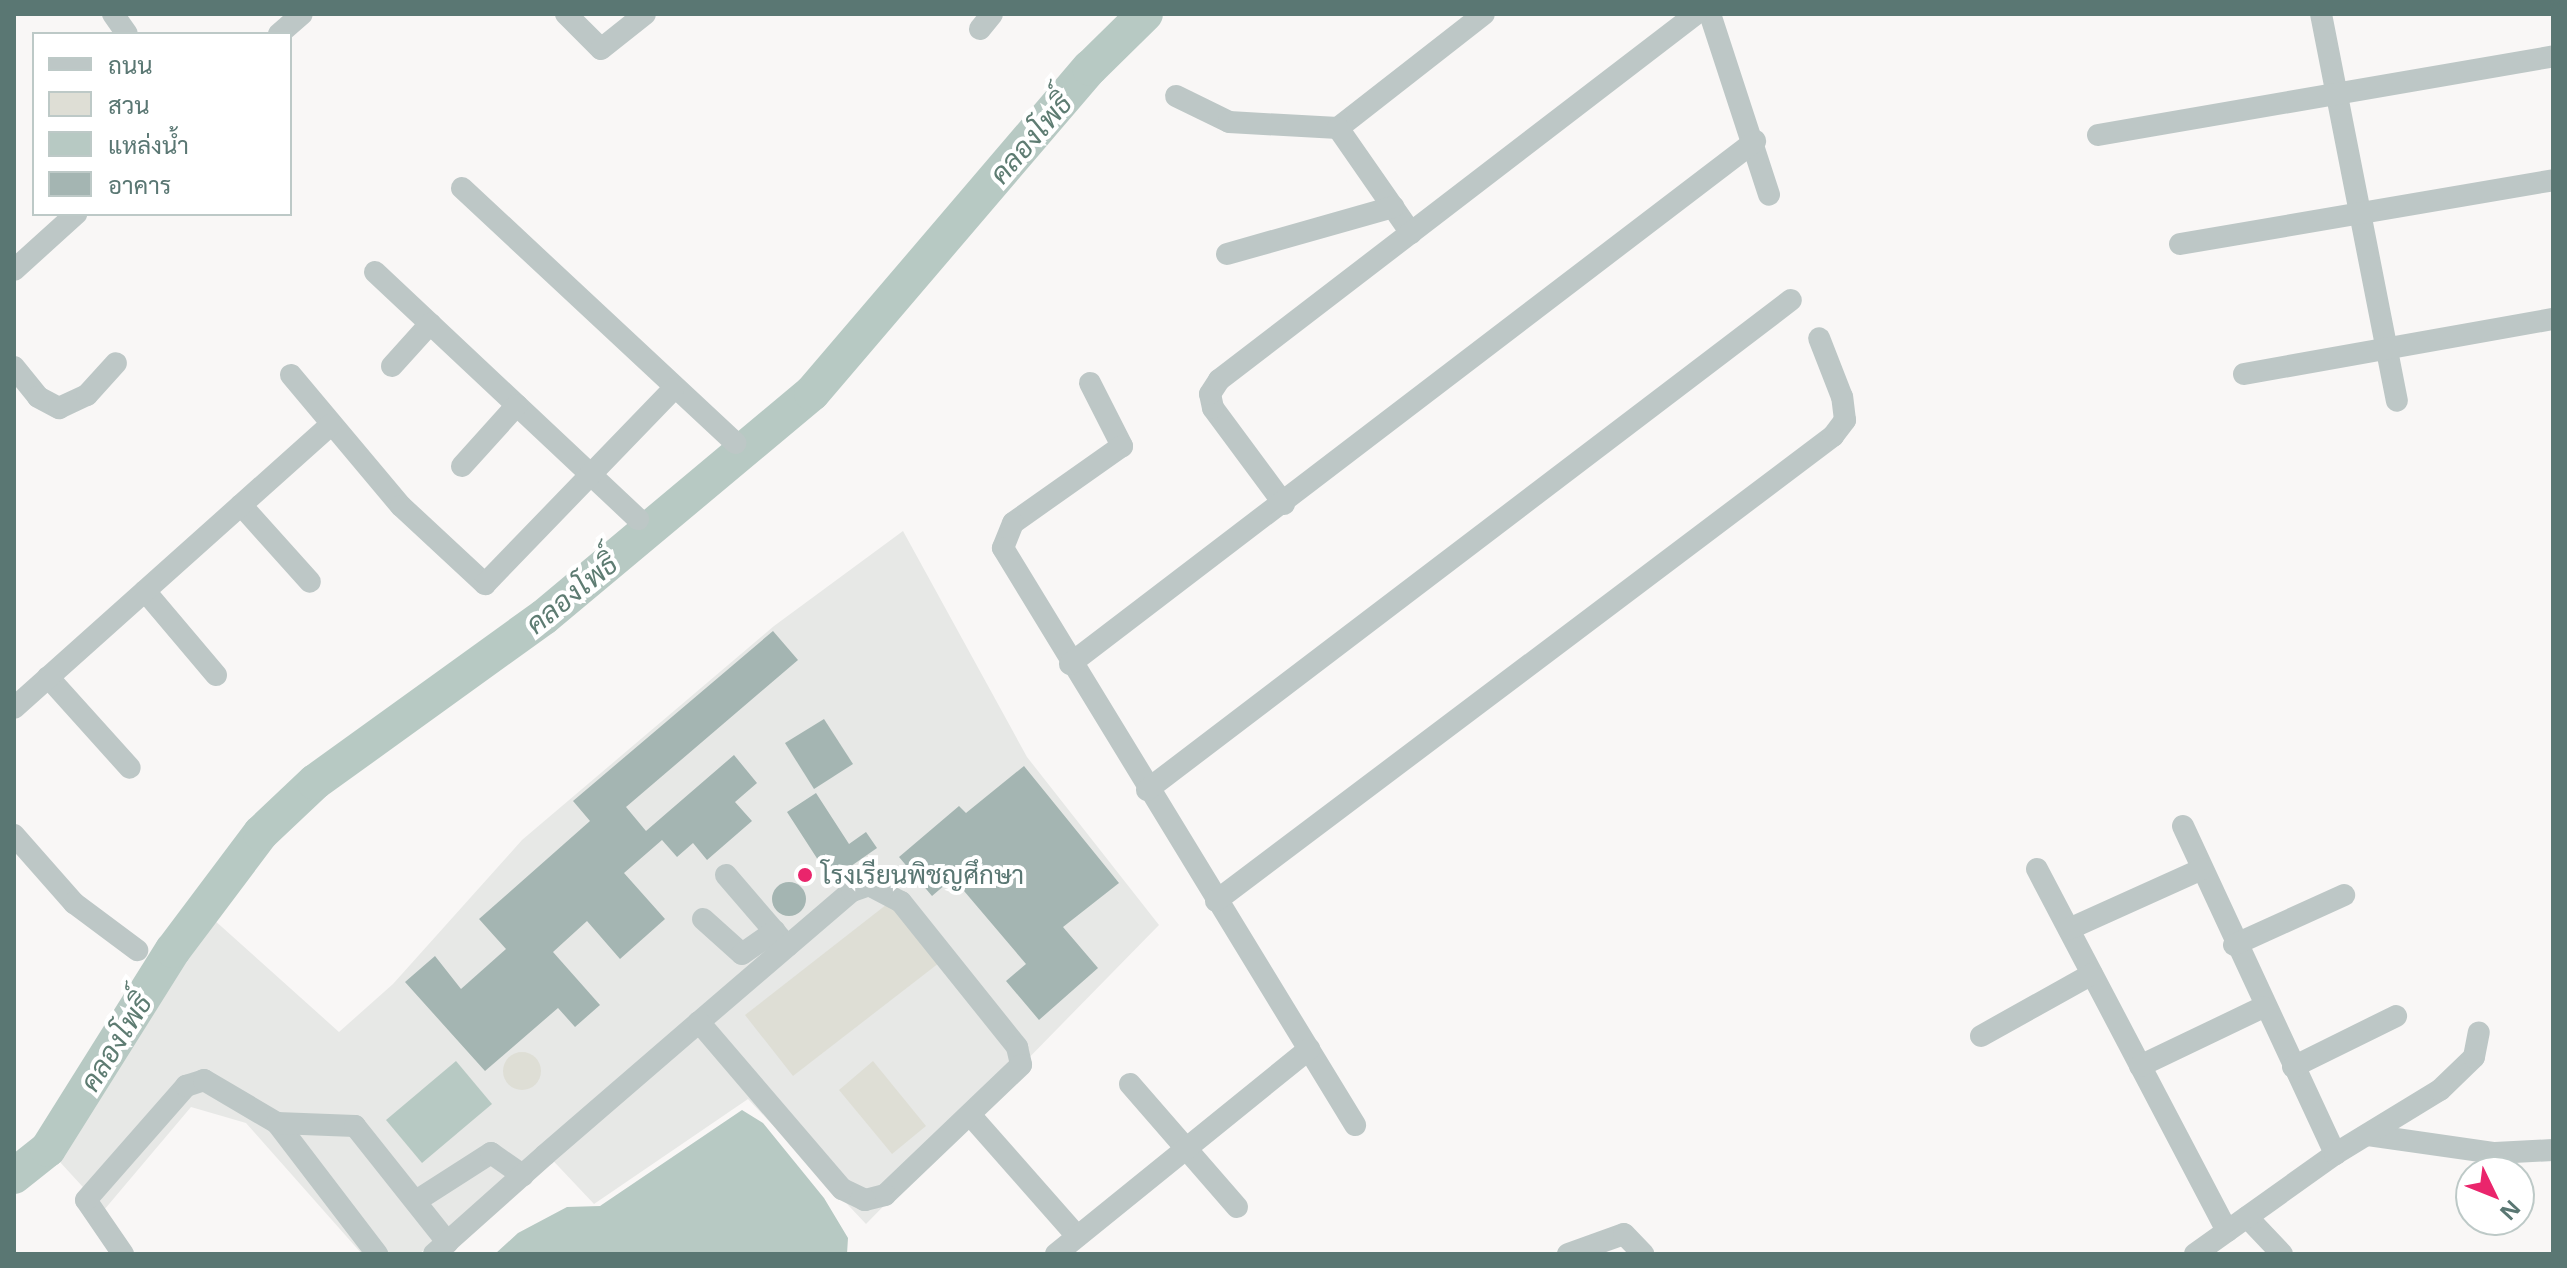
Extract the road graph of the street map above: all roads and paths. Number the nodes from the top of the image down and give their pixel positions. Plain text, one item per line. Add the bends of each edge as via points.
1 (113, 14) edge
2 (302, 14) edge
3 (566, 14) edge
4 (645, 14) edge
5 (1484, 14) edge
6 (1696, 14) edge
7 (1710, 14) edge
8 (2321, 14) edge
9 (126, 32) edge
10 (281, 32) edge
11 (2553, 56) edge
12 (2336, 93) junction
13 (1176, 96) dead end
14 (1338, 128) junction
15 (2098, 135) dead end
16 (1755, 141) junction
17 (2553, 180) edge
18 (462, 188) dead end
19 (1769, 195) dead end
20 (1393, 207) junction
21 (2362, 213) junction
22 (74, 216) edge
23 (1411, 233) junction
24 (2180, 244) dead end
25 (1227, 254) dead end
26 (14, 270) edge
27 (375, 272) dead end
28 (1791, 300) dead end
29 (2553, 319) edge
30 (430, 324) junction
31 (1819, 338) dead end
32 (2387, 348) junction
33 (116, 363) dead end
34 (392, 366) dead end
35 (14, 367) edge
36 (2244, 374) dead end
37 (291, 375) dead end
38 (1090, 383) dead end
39 (673, 389) junction
40 (2397, 401) dead end
41 (517, 405) junction
42 (331, 425) junction
43 (735, 443) dead end
44 (462, 466) dead end
45 (591, 474) junction
46 (1284, 504) junction
47 (241, 505) junction
48 (638, 519) dead end
49 (310, 582) dead end
50 (145, 591) junction
51 (1070, 664) junction
52 (216, 675) dead end
53 (48, 677) junction
54 (14, 708) edge
55 (130, 768) dead end
56 (1147, 790) junction
57 (2183, 826) dead end
58 (14, 835) edge
59 (2037, 869) dead end
60 (2202, 869) junction
61 (726, 875) dead end
62 (2344, 895) dead end
63 (1216, 901) junction
64 (703, 919) dead end
65 (2069, 929) junction
66 (781, 939) junction
67 (2234, 945) junction
68 (137, 950) dead end
69 (2092, 974) junction
70 (2263, 1007) junction
71 (2396, 1016) dead end
72 (699, 1022) junction
73 (2479, 1032) dead end
74 (1981, 1036) dead end
75 (1309, 1049) junction
76 (2140, 1066) junction
77 (2293, 1067) junction
78 (1130, 1084) dead end
79 (972, 1117) junction
80 (277, 1123) junction
81 (1355, 1125) dead end
82 (2368, 1135) junction
83 (1184, 1146) junction
84 (2553, 1150) edge
85 (2335, 1154) junction
86 (523, 1175) junction
87 (416, 1201) junction
88 (1237, 1207) dead end
89 (2247, 1217) junction
90 (2227, 1231) junction
91 (1077, 1236) junction
92 (441, 1248) edge
93 (123, 1254) edge
94 (377, 1254) edge
95 (1056, 1254) edge
96 (1568, 1254) edge
97 (1643, 1254) edge
98 (2195, 1254) edge
99 (2282, 1254) edge

1 - 9 street
2 - 10 street
3 - 4 street via 601,49
5 - 14 street
6 - 23 street
7 - 16 street
8 - 12 street
11 - 12 street
12 - 15 street
12 - 21 street
13 - 14 street via 1229,122
14 - 20 street
16 - 19 street
16 - 46 street
17 - 21 street
18 - 39 street
20 - 23 street
20 - 25 street
21 - 24 street
21 - 32 street
22 - 26 street
23 - 46 street via 1210,394
27 - 30 street
28 - 56 street
29 - 32 street
30 - 34 street
30 - 41 street
31 - 63 street via 1842,397 1845,420 1833,436
32 - 36 street
32 - 40 street
33 - 35 street via 87,395 59,408 38,397
37 - 42 street
38 - 51 street via 1122,446 1013,523 1002,538
39 - 43 street
39 - 45 street
41 - 44 street
41 - 45 street
42 - 45 street via 401,506 485,584
42 - 47 street
45 - 48 street
46 - 51 street
47 - 49 street
47 - 50 street
50 - 52 street
50 - 53 street
51 - 56 street
53 - 54 street
53 - 55 street
56 - 63 street
57 - 60 street
58 - 68 street via 74,903
59 - 65 street
60 - 65 street
60 - 67 street
61 - 66 street
62 - 67 street
63 - 75 street
64 - 66 street via 742,954
65 - 69 street
66 - 72 street
66 - 79 street via 861,888 886,890 901,902 1017,1047 1021,1065
67 - 70 street
69 - 74 street
69 - 76 street
70 - 76 street
70 - 77 street
71 - 77 street
72 - 79 street via 842,1189 865,1200 885,1195
72 - 86 street
73 - 82 street via 2464,1071
75 - 81 street
75 - 83 street
76 - 90 street
77 - 85 street
78 - 83 street
79 - 91 street
80 - 87 street via 355,1126
80 - 93 street via 223,1085 204,1080 186,1086 86,1200
80 - 94 street
82 - 84 street via 2495,1153
82 - 85 street
83 - 88 street
83 - 91 street
85 - 89 street
86 - 87 street via 491,1153
86 - 92 street
87 - 92 street
89 - 90 street
89 - 99 street
90 - 98 street
91 - 95 street
96 - 97 street via 1624,1234

